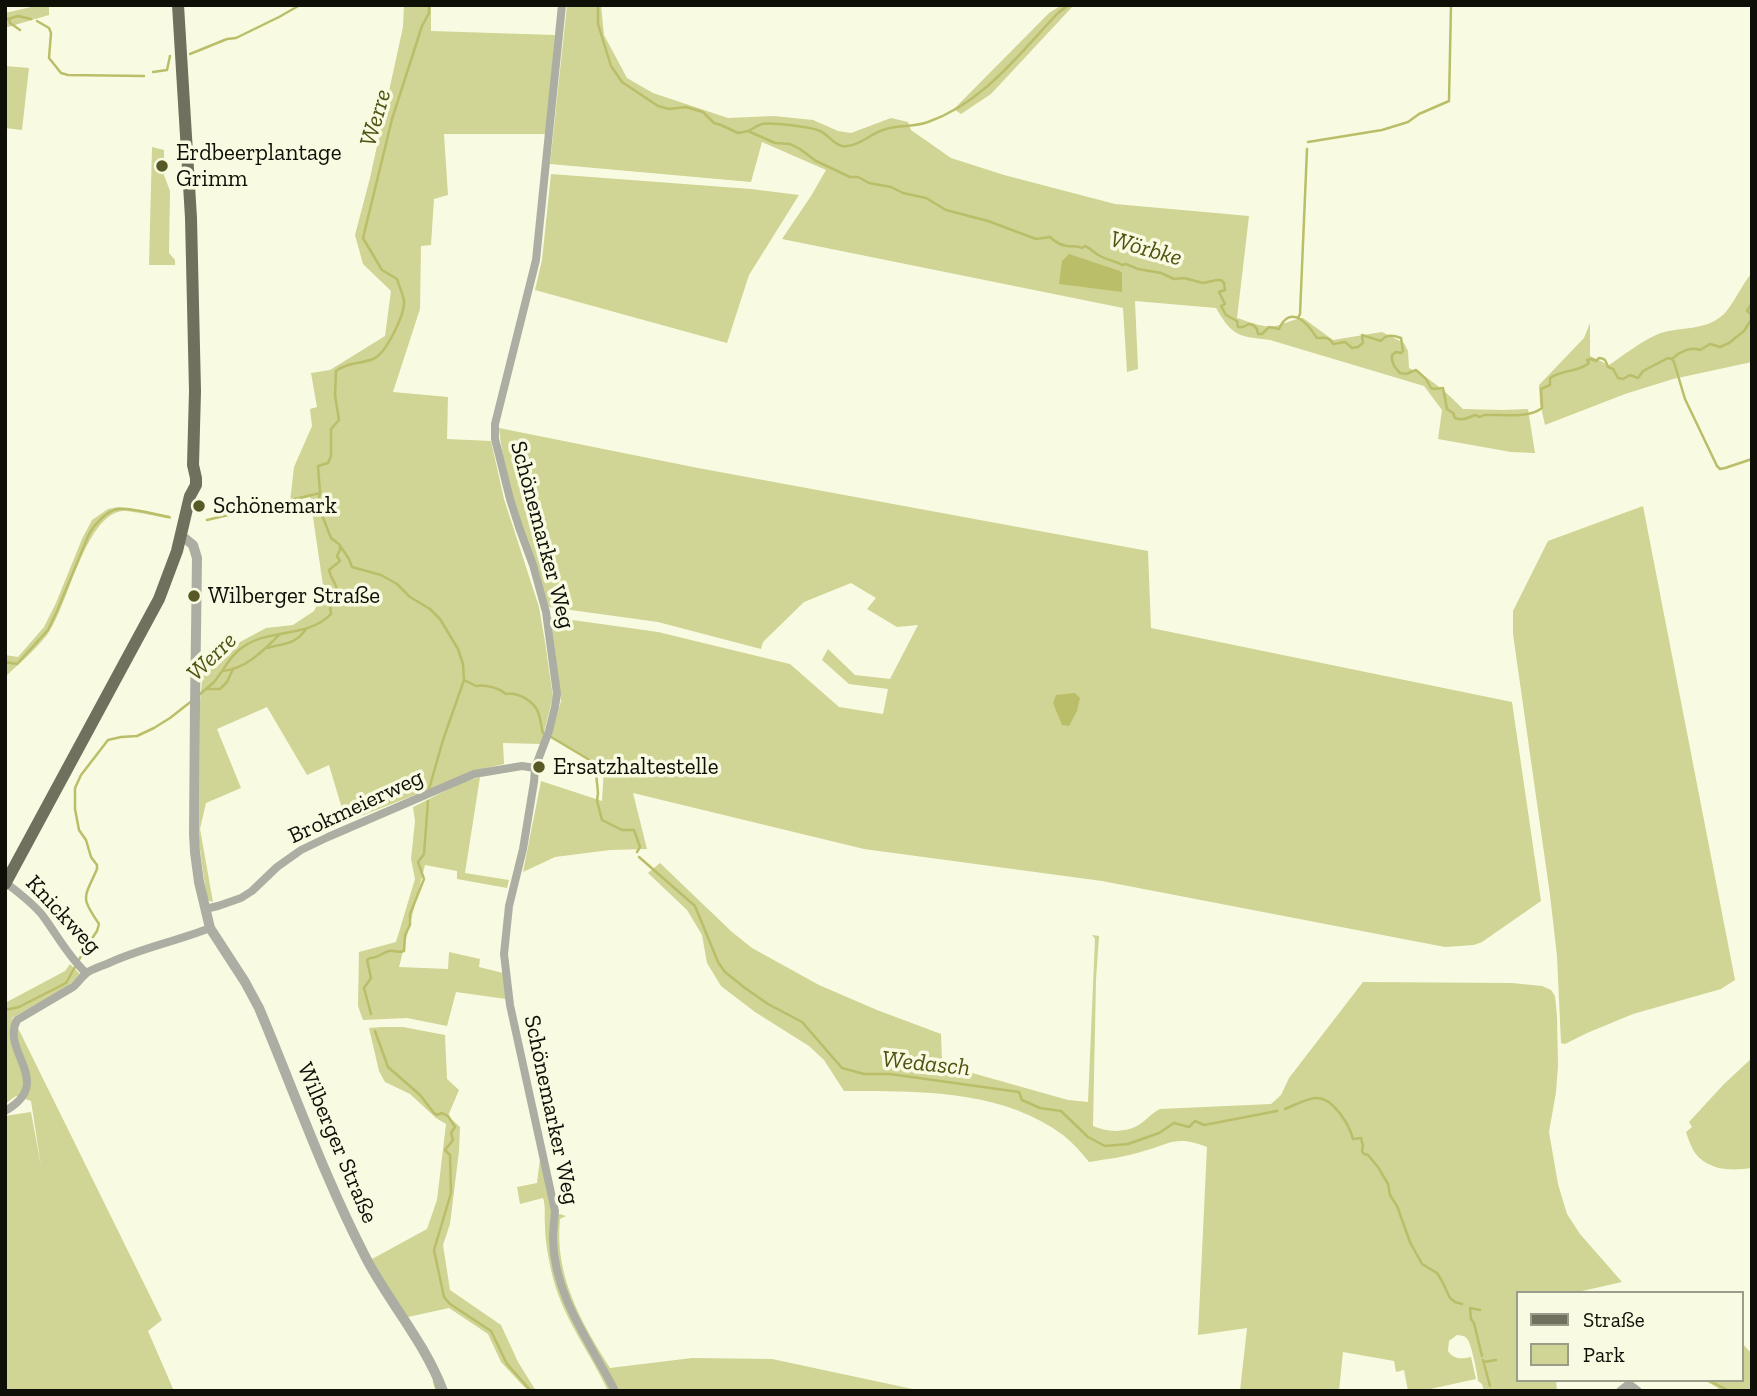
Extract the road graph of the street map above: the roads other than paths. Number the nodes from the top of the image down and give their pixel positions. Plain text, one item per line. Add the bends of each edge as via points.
1 (178, 5) edge
2 (562, 5) edge
3 (182, 536) junction
4 (535, 768) junction
5 (6, 884) edge
6 (205, 909) junction
7 (210, 928) junction
8 (80, 967) junction
9 (5, 1111) edge
10 (443, 1391) edge
11 (615, 1391) edge
12 (1619, 1391) edge
13 (1638, 1391) edge

1 - 3 main road via 190,184 196,482
2 - 4 street, Schönemarker Weg via 536,260 495,424 510,499 546,612 555,673 555,707
3 - 5 main road via 162,592
3 - 6 street, Wilberger Straße via 193,545 197,558 194,834
4 - 6 street, Brokmeierweg via 474,774 301,850 241,898
4 - 11 street, Schönemarker Weg via 505,932 505,978 555,1211 553,1240 559,1276 575,1320
5 - 8 street, Knickweg via 41,914
6 - 7 street, Wilberger Straße
7 - 8 street, Knickweg
7 - 10 street, Wilberger Straße via 259,1008 355,1236 427,1354
8 - 9 street via 80,981 11,1027 9,1042 25,1089 19,1102
12 - 13 street via 1629,1384

